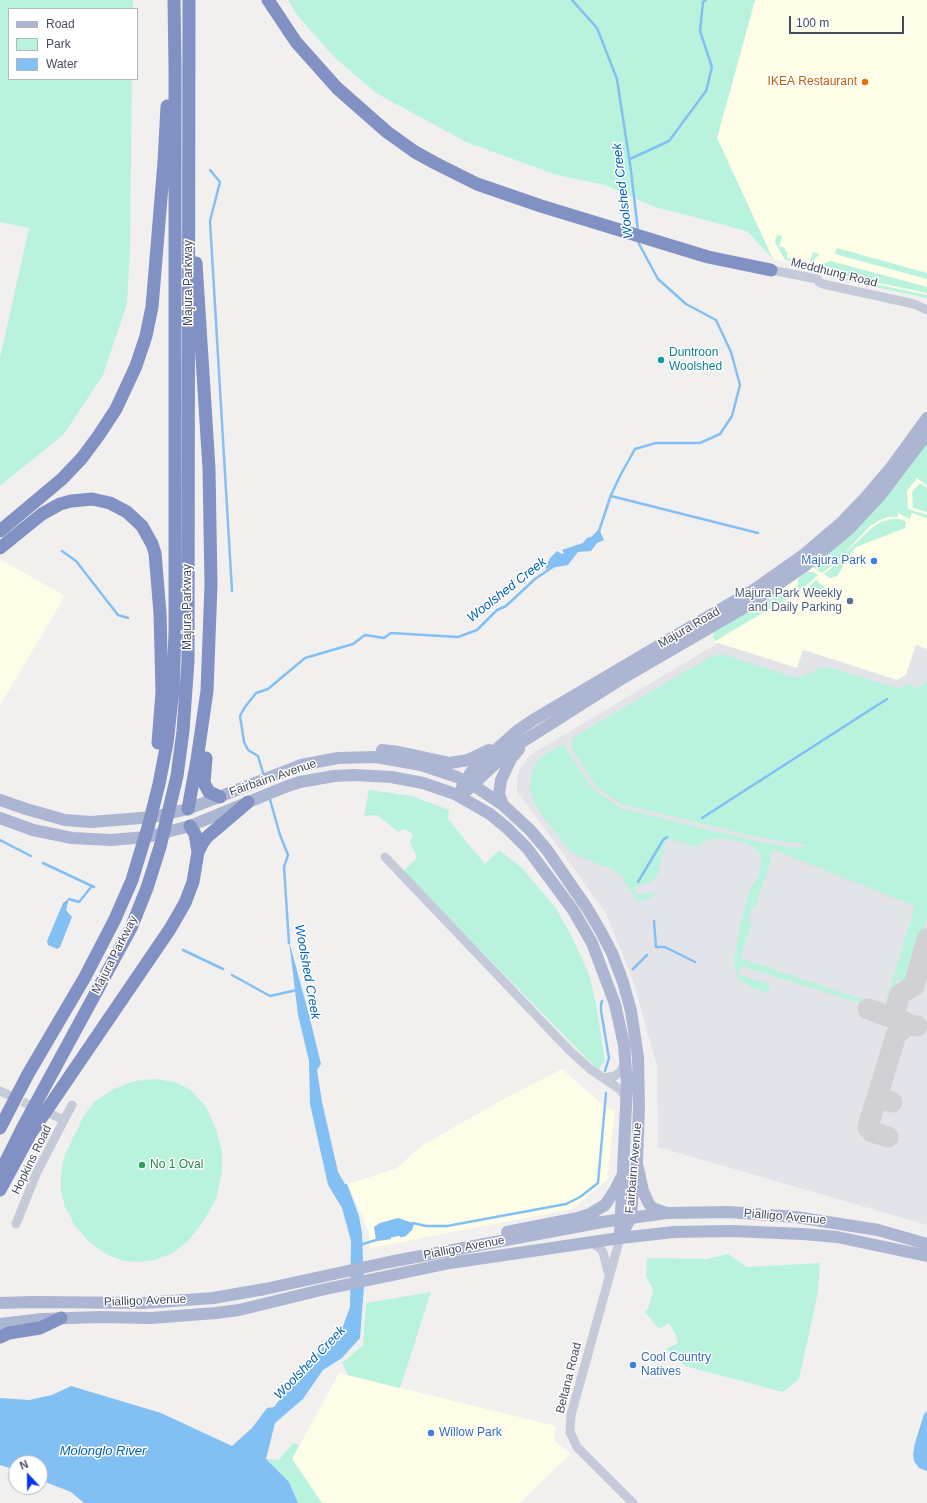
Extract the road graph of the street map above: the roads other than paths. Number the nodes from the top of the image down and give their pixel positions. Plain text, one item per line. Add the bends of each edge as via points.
1 (174, 0) edge
2 (189, 0) edge
3 (268, 0) edge
4 (175, 66) junction
5 (189, 227) junction
6 (771, 270) joint
7 (914, 304) junction
8 (927, 304) edge
9 (927, 310) edge
10 (927, 418) edge
11 (927, 434) edge
12 (0, 531) edge
13 (0, 548) edge
14 (207, 691) junction
15 (527, 731) junction
16 (338, 758) junction
17 (469, 783) junction
18 (459, 796) junction
19 (220, 797) junction
20 (0, 800) edge
21 (155, 802) junction
22 (250, 802) junction
23 (503, 805) junction
24 (188, 809) junction
25 (153, 817) junction
26 (0, 818) edge
27 (187, 825) junction
28 (198, 852) junction
29 (384, 857) dead end
30 (626, 1062) junction
31 (604, 1078) junction
32 (627, 1100) junction
33 (72, 1105) dead end
34 (51, 1114) dead end
35 (64, 1120) junction
36 (0, 1128) edge
37 (637, 1163) junction
38 (0, 1173) edge
39 (623, 1174) junction
40 (0, 1190) edge
41 (666, 1213) junction
42 (626, 1218) junction
43 (16, 1224) dead end
44 (620, 1238) junction
45 (591, 1242) junction
46 (927, 1244) edge
47 (433, 1254) junction
48 (927, 1256) edge
49 (609, 1276) junction
50 (0, 1303) edge
51 (61, 1318) junction
52 (0, 1324) edge
53 (0, 1338) edge
54 (633, 1503) edge

1 - 4 highway, Majura Parkway
2 - 5 highway, Majura Parkway
3 - 6 highway via 296,42 337,88 387,132 415,152 459,176 496,192 615,229 708,257
4 - 12 highway via 167,94 152,306 136,366 116,409 82,458 62,480
4 - 21 highway, Majura Parkway via 175,656 170,717
5 - 14 highway via 196,254 209,469 211,579
5 - 38 highway, Majura Parkway via 188,661 184,732 172,800 147,888 131,928
6 - 7 street, Meddhung Road via 817,279 825,285
7 - 8 street, Meddhung Road
7 - 9 street, Meddhung Road
10 - 15 main road, Majura Road via 865,498 842,522 789,566 749,593 608,675
11 - 15 main road, Majura Road via 870,507 849,529 806,565 746,607
13 - 21 highway via 51,508 82,499 102,501 118,507 136,519 148,535 157,564 162,649 162,703 155,767
14 - 19 highway via 211,723 204,781 209,792
14 - 24 highway
15 - 16 main road via 487,752 457,762 376,749
15 - 17 main road, Majura Road via 471,772
15 - 23 main road via 504,770 499,789
16 - 17 main road, Fairbairn Avenue via 376,757 398,760 421,765
16 - 19 main road, Fairbairn Avenue via 301,765
17 - 18 main road, Majura Road
17 - 23 main road, Fairbairn Avenue
18 - 22 main road, Fairbairn Avenue via 408,780 375,775 334,776 300,782
18 - 30 main road, Fairbairn Avenue via 490,814 515,835 533,855 583,926 613,998 621,1026
19 - 24 main road, Fairbairn Avenue
20 - 25 main road, Fairbairn Avenue via 65,820 91,822
21 - 36 highway, Majura Parkway via 132,880 115,920
22 - 27 main road, Fairbairn Avenue
22 - 28 highway via 207,837
23 - 37 main road, Fairbairn Avenue via 547,850 587,908 609,947 623,982 632,1011 638,1057
24 - 25 main road, Fairbairn Avenue
24 - 27 main road
25 - 27 main road via 176,820
26 - 27 main road, Fairbairn Avenue via 34,830 96,840 147,837
27 - 28 highway via 195,834
28 - 40 highway via 193,882 182,909 31,1133
29 - 31 street via 570,1051
30 - 31 street via 615,1076
30 - 32 main road, Fairbairn Avenue
31 - 32 street via 621,1090
32 - 39 main road, Fairbairn Avenue
33 - 35 street
34 - 35 street, Hopkins Road
35 - 43 street, Hopkins Road via 36,1174
37 - 41 main road via 648,1202 652,1208
37 - 42 main road, Fairbairn Avenue
39 - 42 main road, Fairbairn Avenue
39 - 47 main road via 605,1205 590,1214 493,1234
41 - 42 main road, Pialligo Avenue
41 - 46 main road, Pialligo Avenue via 729,1212 796,1217 878,1230
42 - 44 main road, Fairbairn Avenue
42 - 47 main road, Pialligo Avenue
44 - 45 main road, Pialligo Avenue
44 - 48 main road, Pialligo Avenue via 700,1231 804,1234
44 - 49 street, Beltana Road
45 - 49 street via 603,1252
45 - 51 main road, Pialligo Avenue via 450,1263 239,1310 152,1318
47 - 50 main road, Pialligo Avenue via 214,1298 144,1303
49 - 54 street, Beltana Road via 571,1416 570,1432 577,1447
51 - 52 main road, Pialligo Avenue
51 - 53 highway via 40,1328 9,1333

